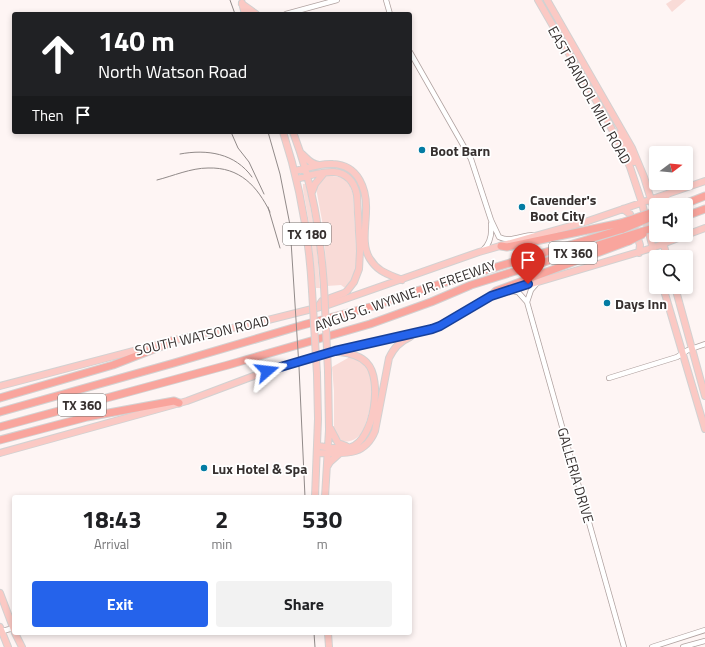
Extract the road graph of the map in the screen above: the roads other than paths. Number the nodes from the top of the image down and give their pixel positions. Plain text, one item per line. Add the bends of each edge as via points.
1 (337, 0) edge
2 (386, 0) edge
3 (538, 0) edge
4 (547, 0) edge
5 (242, 2) edge
6 (326, 2) edge
7 (244, 12) edge
8 (254, 12) edge
9 (293, 12) edge
10 (389, 12) edge
11 (547, 16) junction
12 (569, 38) junction
13 (412, 56) edge
14 (612, 129) junction
15 (284, 134) edge
16 (294, 134) edge
17 (300, 151) junction
18 (639, 164) junction
19 (319, 165) junction
20 (305, 168) junction
21 (294, 171) junction
22 (325, 172) junction
23 (307, 176) junction
24 (297, 179) junction
25 (705, 181) edge
26 (668, 193) junction
27 (312, 194) junction
28 (705, 196) edge
29 (650, 198) edge
30 (656, 198) edge
31 (663, 198) edge
32 (649, 201) edge
33 (693, 201) edge
34 (642, 203) junction
35 (705, 208) edge
36 (623, 209) junction
37 (693, 213) edge
38 (649, 214) edge
39 (649, 218) edge
40 (491, 220) junction
41 (622, 226) junction
42 (705, 228) edge
43 (649, 230) edge
44 (693, 232) edge
45 (538, 235) junction
46 (628, 239) junction
47 (668, 242) edge
48 (664, 244) junction
49 (501, 246) junction
50 (652, 248) junction
51 (666, 250) edge
52 (480, 252) junction
53 (639, 252) junction
54 (649, 254) edge
55 (402, 280) junction
56 (539, 281) junction
57 (508, 290) junction
58 (665, 294) edge
59 (677, 294) edge
60 (491, 296) junction
61 (527, 302) junction
62 (318, 307) junction
63 (419, 332) junction
64 (171, 341) junction
65 (705, 344) edge
66 (692, 348) junction
67 (335, 351) junction
68 (682, 354) junction
69 (609, 378) dead end
70 (0, 386) edge
71 (705, 396) edge
72 (0, 398) edge
73 (180, 403) junction
74 (0, 412) edge
75 (329, 425) junction
76 (0, 427) edge
77 (705, 429) edge
78 (0, 440) edge
79 (349, 447) junction
80 (317, 450) junction
81 (328, 450) junction
82 (0, 453) edge
83 (340, 453) junction
84 (327, 469) junction
85 (316, 495) edge
86 (325, 495) edge
87 (0, 594) edge
88 (12, 625) edge
89 (1, 629) edge
90 (12, 630) edge
91 (705, 630) edge
92 (16, 635) edge
93 (328, 635) edge
94 (681, 637) junction
95 (705, 641) edge
96 (8, 647) edge
97 (22, 647) edge
98 (329, 647) edge
99 (624, 647) edge
100 (652, 647) edge
101 (684, 647) edge

1 - 6 street
2 - 10 street
3 - 11 main road, EAST RANDOL MILL ROAD
4 - 12 main road, EAST RANDOL MILL ROAD
5 - 7 main road
5 - 8 main road
6 - 9 street
11 - 12 main road via 552,16 562,34
11 - 14 main road, EAST RANDOL MILL ROAD
12 - 18 main road, EAST RANDOL MILL ROAD
13 - 40 street via 471,159
14 - 18 main road via 624,142 633,161
14 - 34 main road, EAST RANDOL MILL ROAD via 630,167
15 - 21 main road, TX 180
16 - 17 main road, TX 180
17 - 19 main road via 314,165
17 - 20 main road, TX 180
18 - 29 main road, EAST RANDOL MILL ROAD
19 - 20 main road
19 - 55 main road via 335,164 347,167 362,183 366,210 365,245 369,258 380,271
20 - 21 main road
20 - 23 main road, TX 180
21 - 24 main road, TX 180
22 - 23 main road
22 - 27 main road via 315,184
22 - 62 main road via 342,173 356,186 359,208 359,269 347,291 322,301
23 - 24 main road
23 - 27 main road, TX 180
24 - 80 main road, TX 180, bridge via 306,222 312,290 317,374
25 - 26 main road, SOUTH WATSON ROAD
26 - 30 main road, SOUTH WATSON ROAD
26 - 31 main road
27 - 75 main road, TX 180, bridge via 319,227 324,286
28 - 33 highway
32 - 34 main road, SOUTH WATSON ROAD
34 - 36 main road, SOUTH WATSON ROAD
34 - 50 main road, EAST RANDOL MILL ROAD
35 - 37 highway
36 - 45 main road, SOUTH WATSON ROAD
36 - 53 main road via 630,214 640,246
38 - 41 highway, bridge
39 - 41 highway, ANGUS G. WYNNE, JR. FREEWAY / TX 360, bridge
40 - 45 street via 504,240
40 - 52 street via 490,241
41 - 49 highway
41 - 74 highway, ANGUS G. WYNNE, JR. FREEWAY / TX 360 via 374,306 303,324
42 - 44 main road
43 - 46 highway, ANGUS G. WYNNE, JR. FREEWAY / TX 360, bridge
45 - 49 main road, SOUTH WATSON ROAD
46 - 60 highway via 496,291
46 - 76 highway, ANGUS G. WYNNE, JR. FREEWAY / TX 360 via 471,285 370,324
47 - 48 main road
48 - 50 main road
48 - 51 main road
49 - 52 main road, SOUTH WATSON ROAD
50 - 53 main road
52 - 55 main road, SOUTH WATSON ROAD
53 - 54 main road
53 - 56 main road
55 - 62 main road, SOUTH WATSON ROAD
56 - 57 main road
56 - 61 street via 531,290
57 - 60 main road
57 - 61 street via 518,292
58 - 68 main road
59 - 66 main road
60 - 63 main road via 440,326
61 - 99 street, GALLERIA DRIVE
62 - 64 main road, SOUTH WATSON ROAD
63 - 67 main road
63 - 83 main road via 394,348 389,358 375,431 369,442 352,453
64 - 70 main road, SOUTH WATSON ROAD
64 - 72 highway via 113,365
65 - 66 street
66 - 68 street
66 - 71 main road
67 - 73 main road via 259,374
67 - 79 main road via 352,354 367,363 375,380 374,403 366,433 359,442
68 - 69 street
68 - 77 main road
73 - 78 highway via 174,401 87,418
73 - 82 main road
75 - 79 main road via 338,443
75 - 81 main road, TX 180
79 - 81 main road
80 - 81 main road
80 - 85 main road, TX 180
81 - 83 main road
81 - 84 main road, TX 180
83 - 84 main road via 330,462
84 - 86 main road, TX 180
87 - 88 main road
89 - 90 street
89 - 96 main road
91 - 94 street
92 - 97 main road
93 - 98 main road
94 - 100 street
94 - 101 street
95 - 101 street

